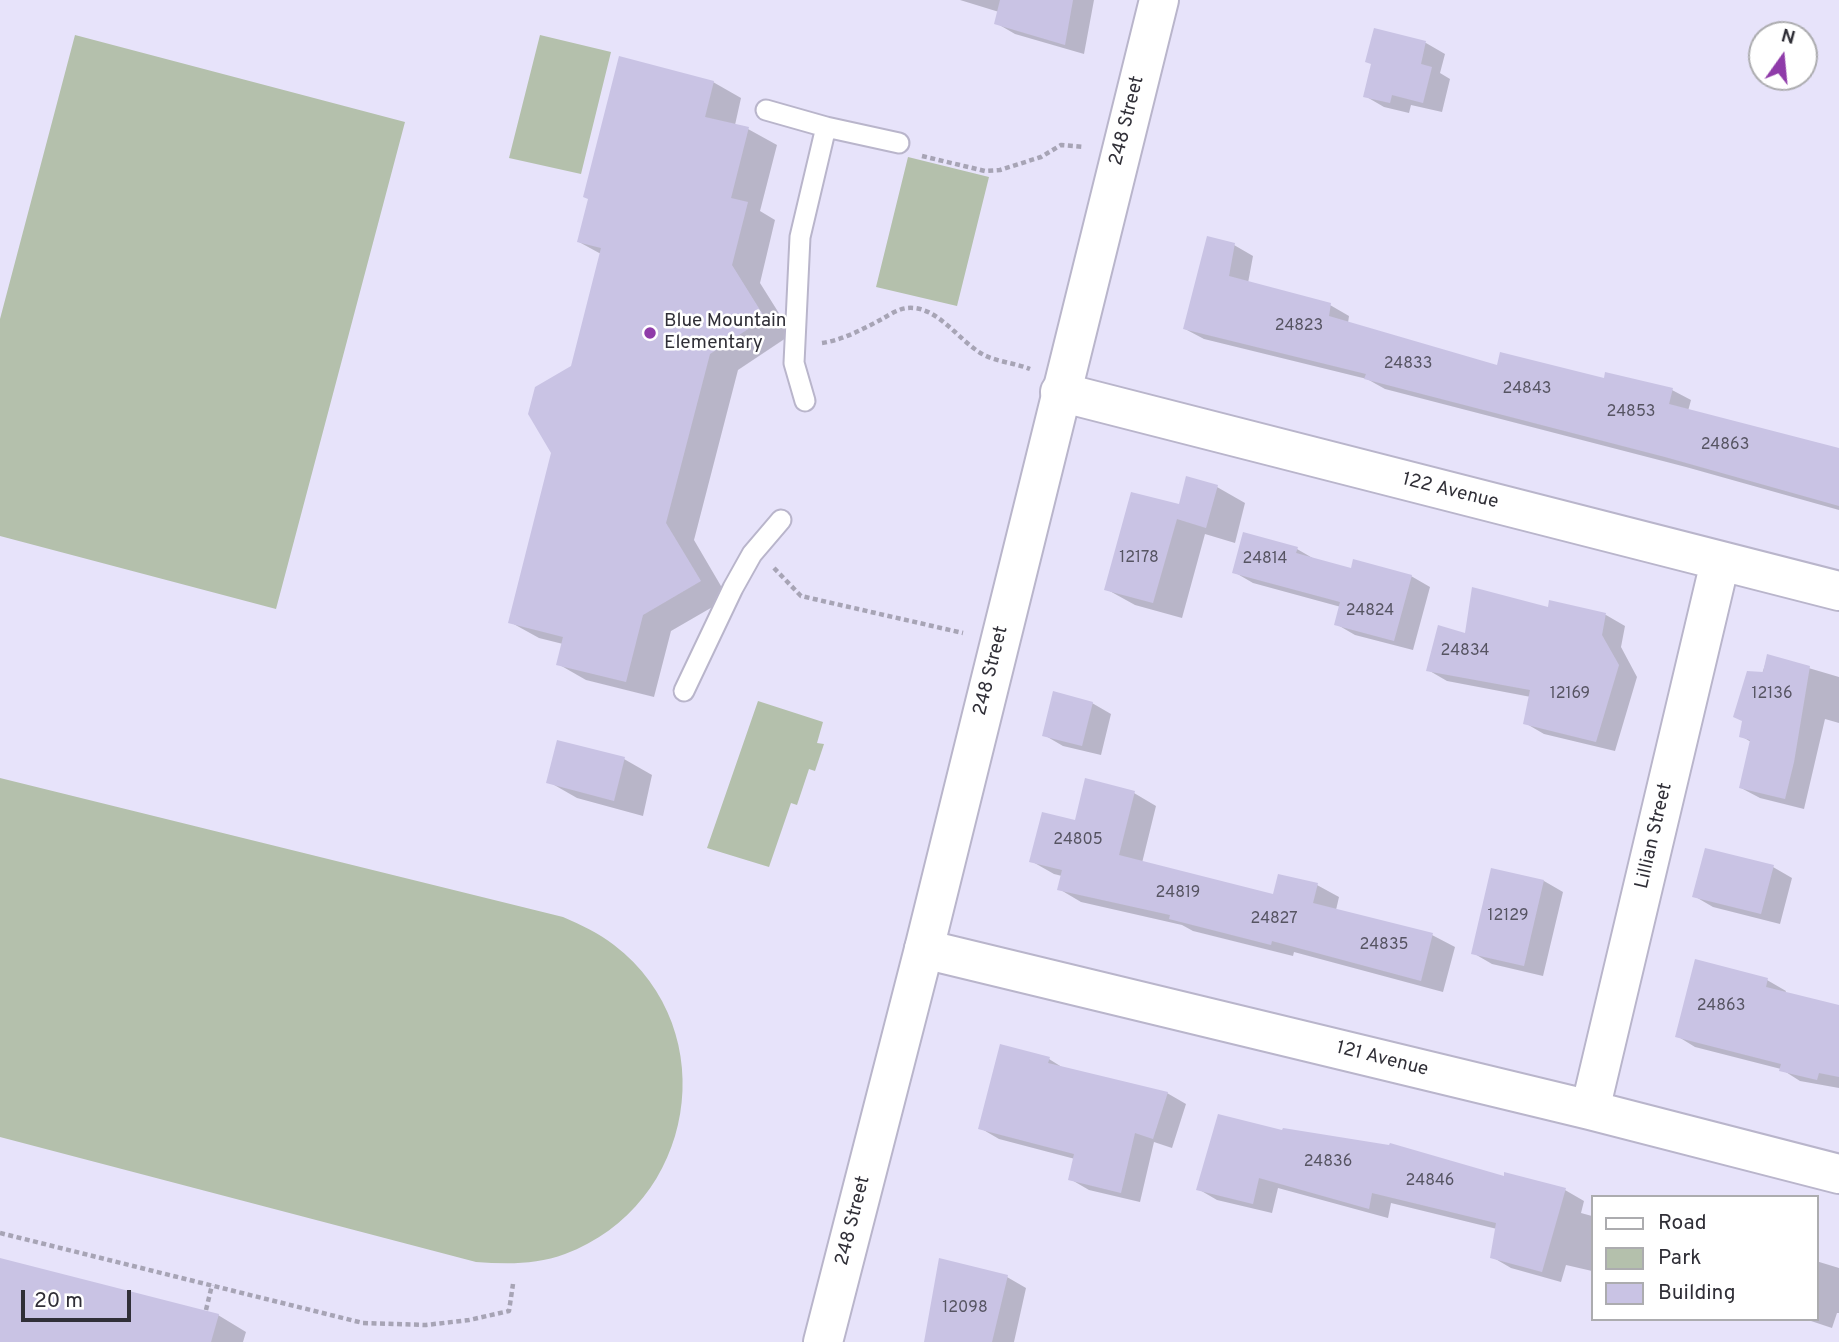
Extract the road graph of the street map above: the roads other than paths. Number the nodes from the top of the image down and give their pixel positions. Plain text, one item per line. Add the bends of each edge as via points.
1 (1159, 0) edge
2 (766, 110) dead end
3 (826, 127) junction
4 (899, 143) road end
5 (1046, 380) junction
6 (805, 401) dead end
7 (781, 520) dead end
8 (1720, 562) junction
9 (1839, 591) edge
10 (684, 691) dead end
11 (924, 949) junction
12 (1590, 1110) junction
13 (1839, 1174) edge
14 (823, 1342) edge

1 - 5 street, 248 Street
2 - 3 lane
3 - 4 lane
3 - 6 lane via 800,237 794,363
5 - 8 street, 122 Avenue
5 - 11 street, 248 Street
7 - 10 lane via 733,588
8 - 9 street, 122 Avenue
8 - 12 street, Lillian Street
11 - 12 street, 121 Avenue
11 - 14 street, 248 Street
12 - 13 street, 121 Avenue

